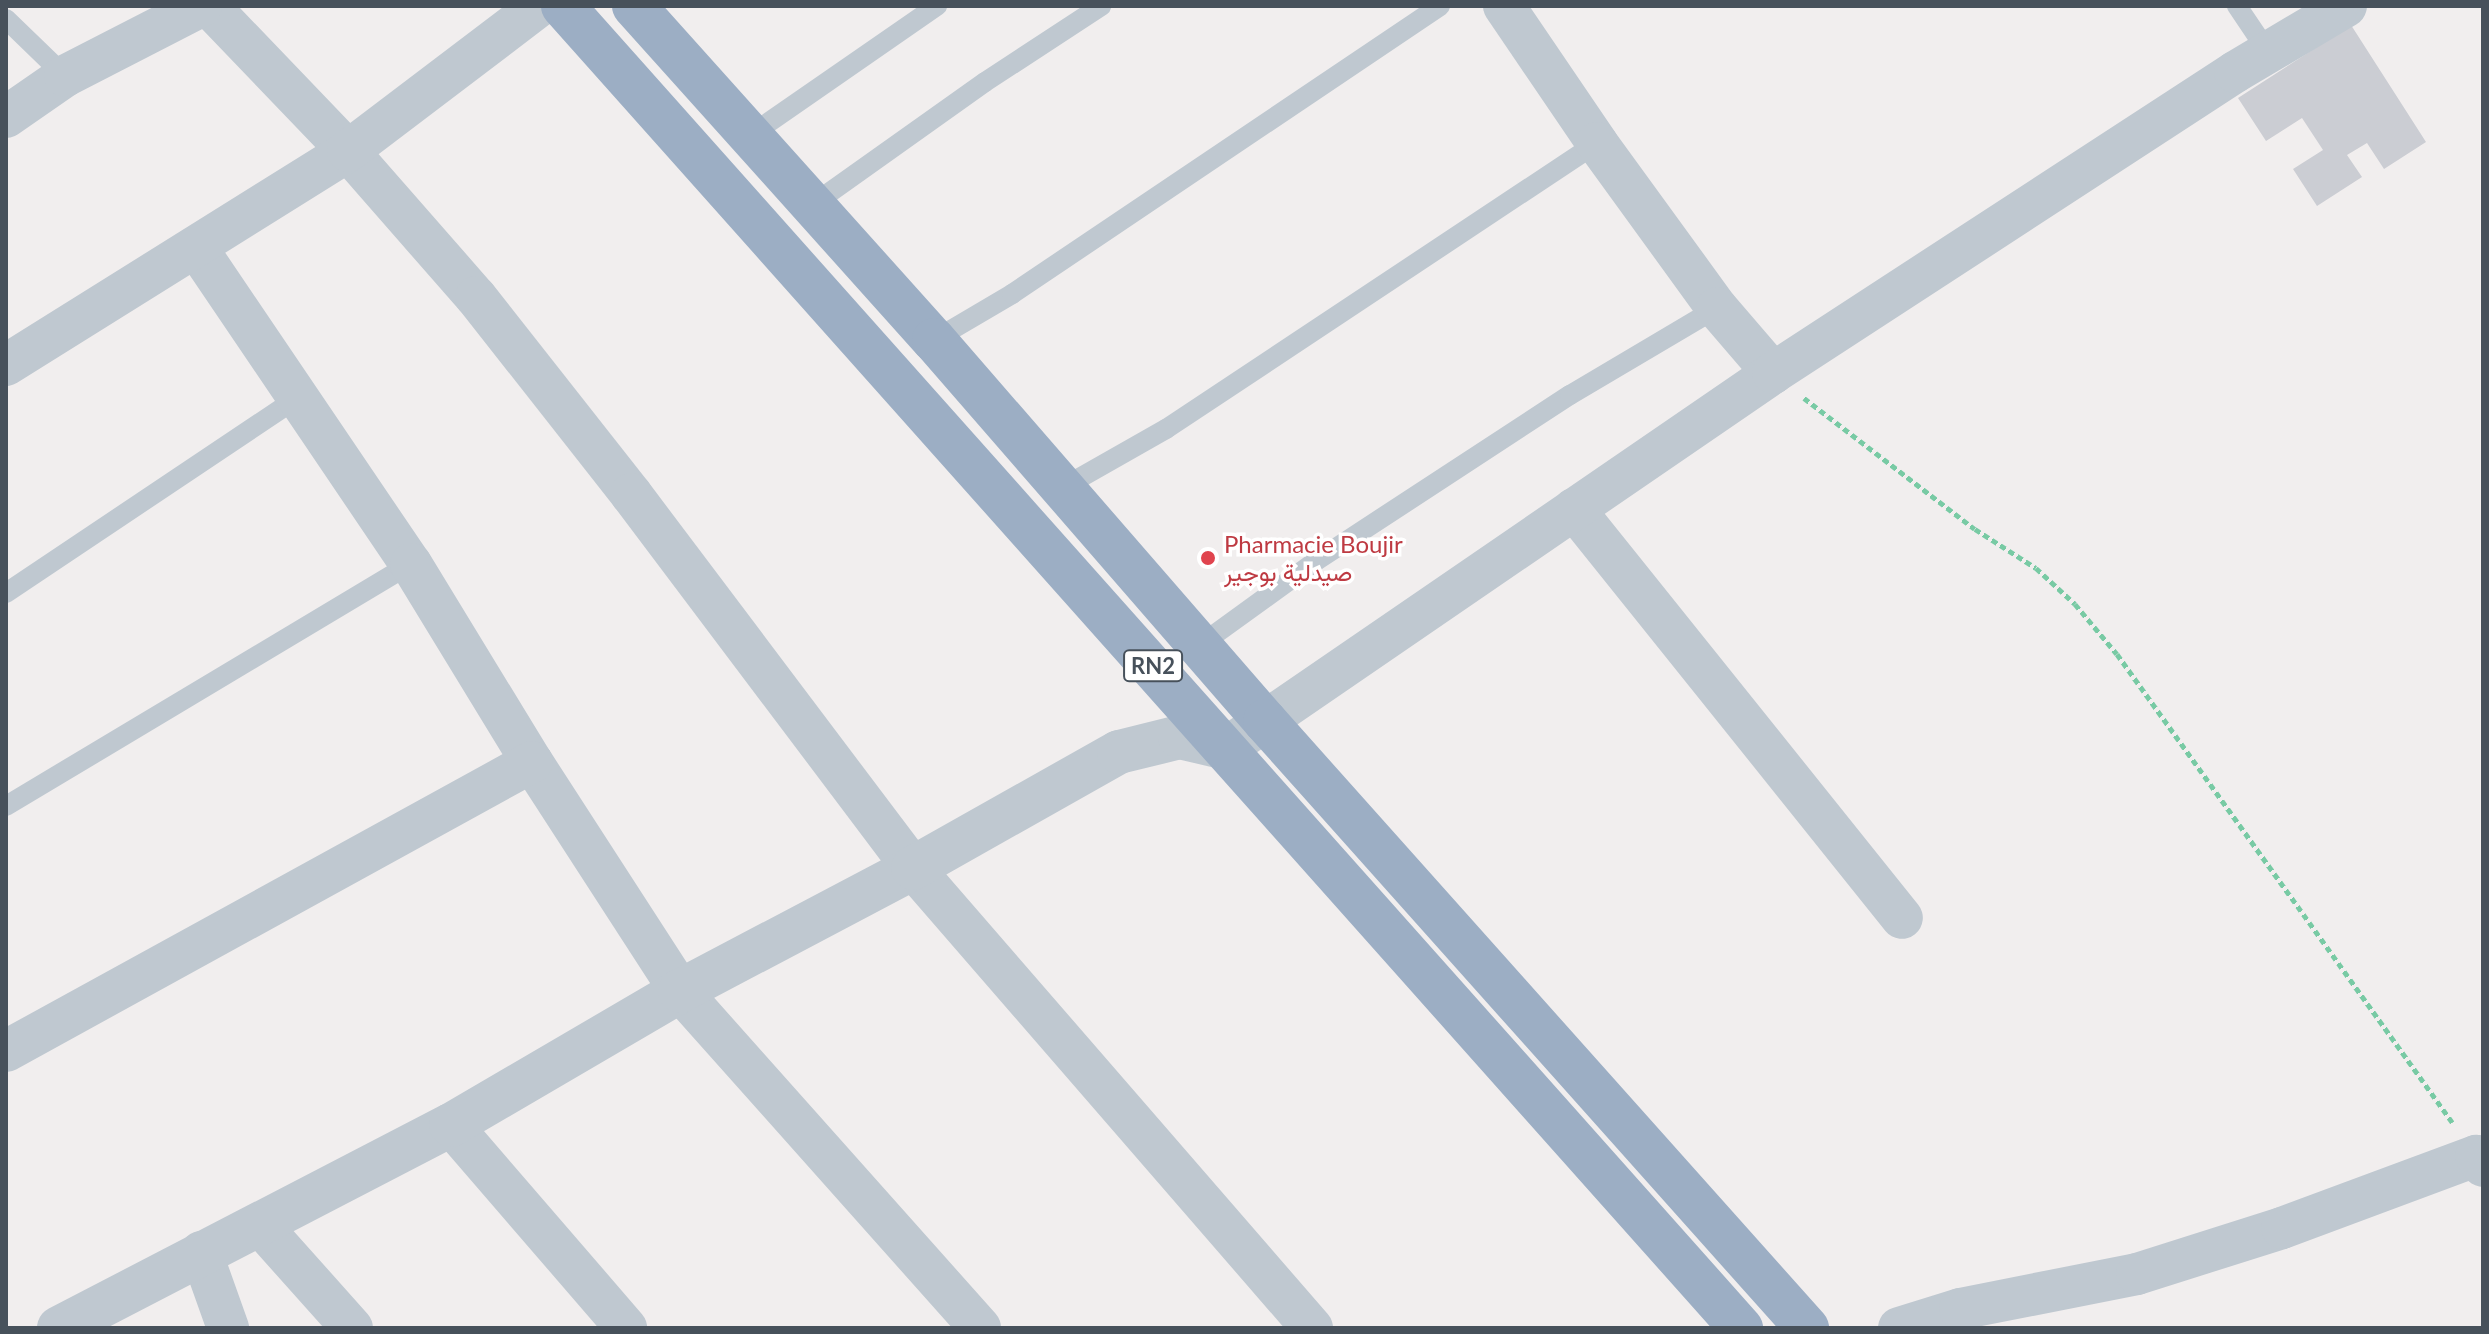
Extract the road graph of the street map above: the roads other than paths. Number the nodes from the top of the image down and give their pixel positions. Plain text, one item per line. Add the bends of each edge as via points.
1 (201, 6) edge
2 (209, 6) edge
3 (539, 6) edge
4 (563, 6) edge
5 (634, 6) edge
6 (937, 6) edge
7 (1101, 6) edge
8 (1440, 6) edge
9 (1504, 6) edge
10 (2237, 6) edge
11 (2346, 6) edge
12 (6, 19) edge
13 (2268, 52) junction
14 (65, 76) junction
15 (6, 117) edge
16 (749, 136) junction
17 (1597, 143) junction
18 (348, 151) junction
19 (812, 205) junction
20 (196, 247) junction
21 (1717, 308) junction
22 (934, 340) junction
23 (6, 365) edge
24 (1773, 373) junction
25 (299, 397) junction
26 (1062, 488) junction
27 (1574, 509) junction
28 (411, 564) junction
29 (6, 593) edge
30 (1200, 645) junction
31 (1265, 721) junction
32 (1226, 748) junction
33 (532, 762) junction
34 (6, 806) edge
35 (913, 868) junction
36 (1902, 918) dead end
37 (680, 991) junction
38 (6, 1051) edge
39 (451, 1125) junction
40 (2479, 1161) edge
41 (260, 1225) junction
42 (201, 1252) junction
43 (59, 1328) edge
44 (228, 1328) edge
45 (352, 1328) edge
46 (626, 1328) edge
47 (980, 1328) edge
48 (1312, 1328) edge
49 (1741, 1328) edge
50 (1807, 1328) edge
51 (1899, 1328) edge

1 - 14 street
2 - 18 street
3 - 18 street
4 - 32 highway, RN2
5 - 16 highway, RN2
6 - 16 lane
7 - 19 lane
8 - 22 lane via 1012,294
9 - 17 street
10 - 13 lane
11 - 13 street
12 - 14 lane
13 - 24 street
14 - 15 street
16 - 19 highway, RN2
17 - 21 street
17 - 26 lane via 1166,429
18 - 20 street
18 - 35 street via 476,297
19 - 22 highway, RN2
20 - 23 street
20 - 25 street
21 - 24 street
21 - 30 lane via 1570,395 1316,561
22 - 26 highway, RN2
24 - 27 street
25 - 28 street
25 - 29 lane
26 - 30 highway, RN2
27 - 31 street
27 - 36 street
28 - 33 street
28 - 34 lane
30 - 31 highway, RN2
31 - 32 street
31 - 50 highway, RN2
32 - 35 street via 1180,737 1119,752
32 - 49 highway, RN2
33 - 37 street
33 - 38 street
35 - 37 street
35 - 48 street
37 - 39 street
37 - 47 street
39 - 41 street
39 - 46 street
40 - 51 street via 2137,1274 1960,1309
41 - 42 street
41 - 45 street
42 - 43 street
42 - 44 street

